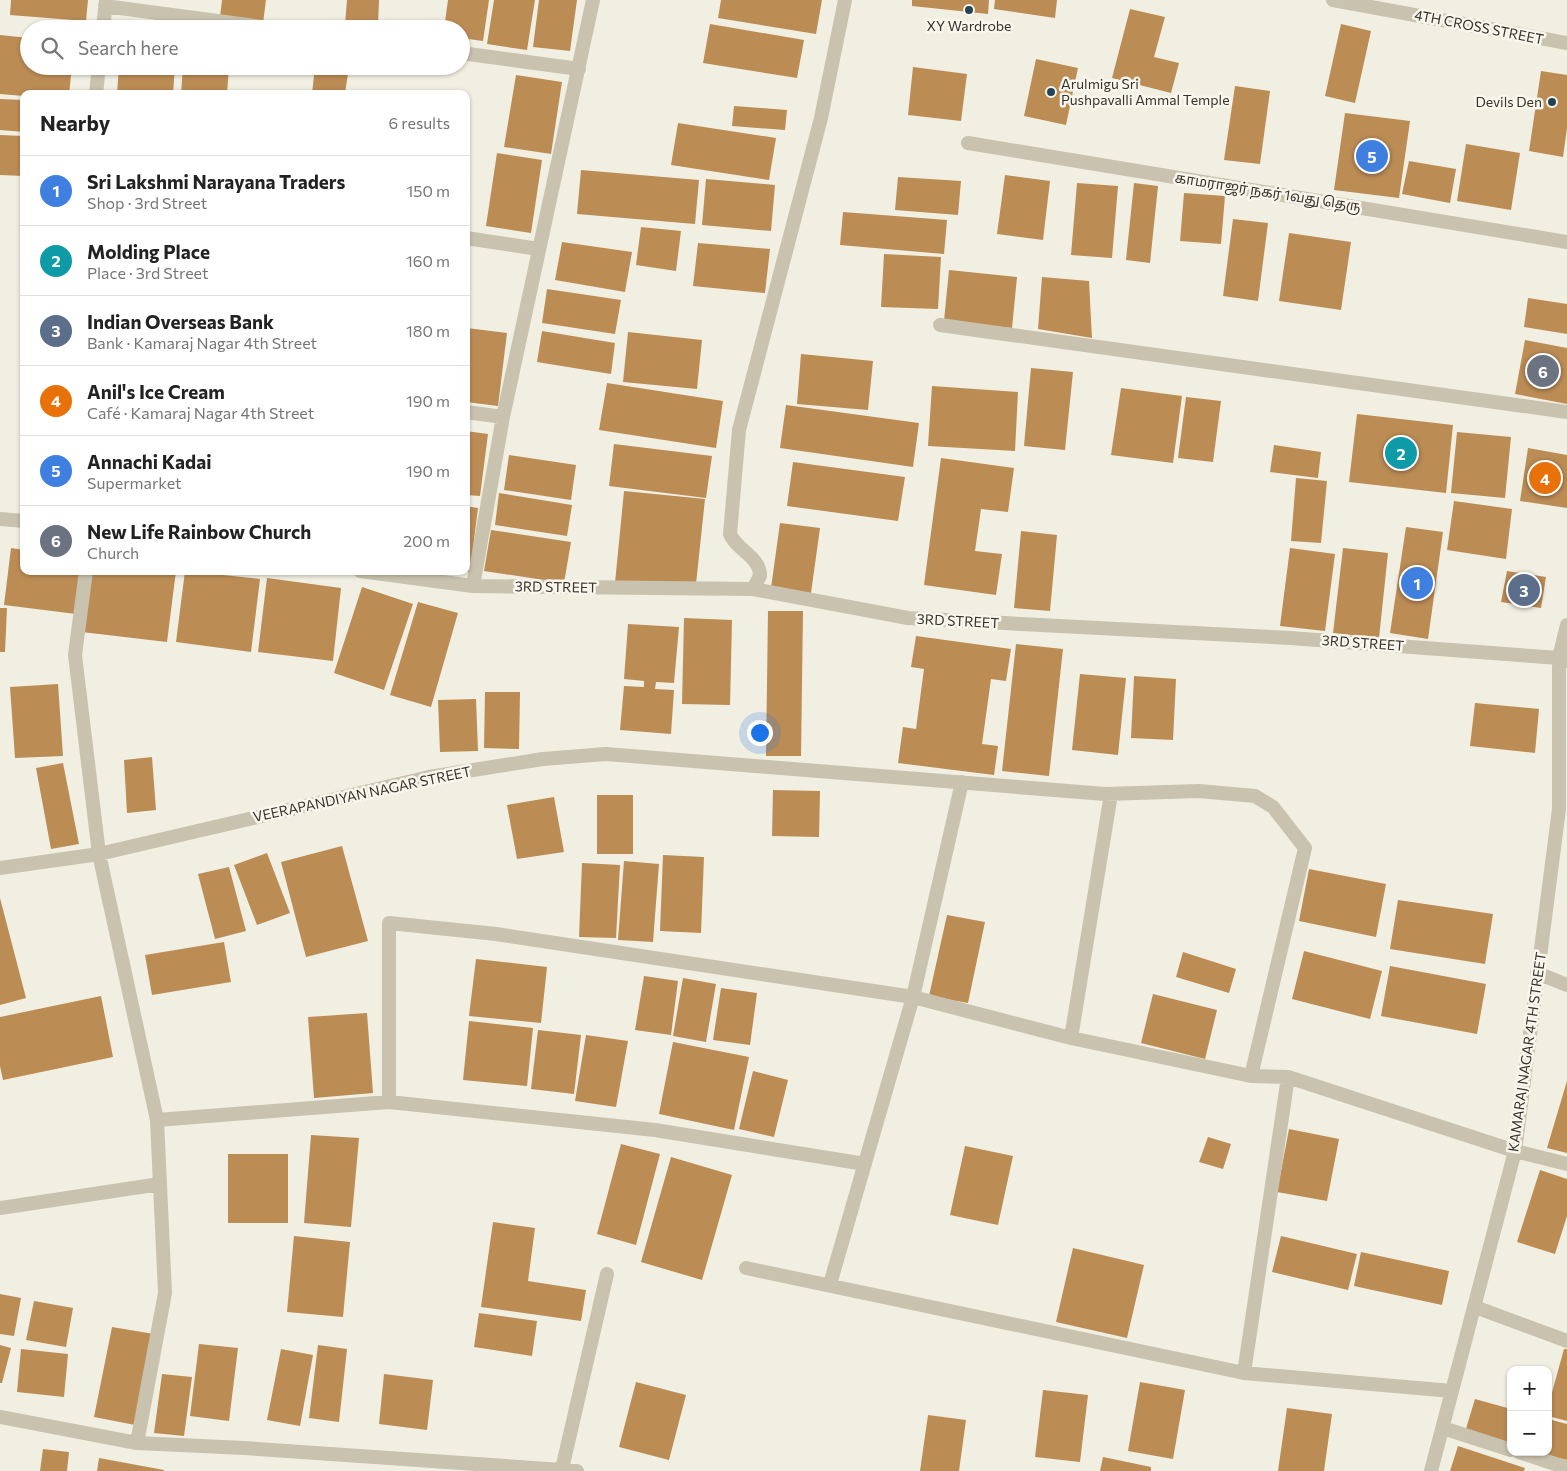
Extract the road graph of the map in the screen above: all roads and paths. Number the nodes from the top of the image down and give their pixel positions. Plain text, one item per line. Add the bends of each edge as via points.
1 (593, 0) edge
2 (845, 0) edge
3 (1333, 0) edge
4 (106, 3) edge
5 (104, 20) edge
6 (218, 20) edge
7 (1567, 44) edge
8 (470, 54) edge
9 (579, 69) junction
10 (98, 75) edge
11 (96, 90) edge
12 (968, 143) dead end
13 (470, 239) edge
14 (1567, 242) edge
15 (539, 249) junction
16 (940, 325) dead end
17 (1567, 412) edge
18 (470, 413) edge
19 (503, 417) junction
20 (0, 519) edge
21 (20, 521) edge
22 (85, 575) edge
23 (390, 575) edge
24 (473, 586) junction
25 (753, 589) junction
26 (1567, 625) edge
27 (1563, 660) edge
28 (962, 782) junction
29 (1111, 794) junction
30 (99, 854) junction
31 (0, 868) edge
32 (1537, 973) junction
33 (1567, 985) edge
34 (913, 997) junction
35 (1071, 1038) junction
36 (1250, 1076) junction
37 (1288, 1077) junction
38 (390, 1102) junction
39 (157, 1120) junction
40 (1515, 1151) junction
41 (865, 1164) junction
42 (1567, 1164) edge
43 (160, 1184) junction
44 (0, 1208) edge
45 (746, 1268) dead end
46 (607, 1274) dead end
47 (830, 1284) junction
48 (1475, 1307) junction
49 (1567, 1341) edge
50 (1244, 1373) junction
51 (1452, 1391) junction
52 (0, 1417) edge
53 (1443, 1428) junction
54 (137, 1443) junction
55 (1507, 1449) edge
56 (1531, 1456) edge
57 (1567, 1468) edge
58 (562, 1469) junction
59 (577, 1471) edge
60 (1431, 1471) edge

1 - 9 street
2 - 25 street via 821,118 739,430 730,534 732,540 757,562 760,576
3 - 7 street, 4TH CROSS STREET
4 - 5 street
4 - 6 street
8 - 9 street
9 - 15 street
10 - 11 street
12 - 14 street, காமராஜர் நகர் 1வது தெரு
13 - 15 street
15 - 19 street
16 - 17 street
18 - 19 street
19 - 24 street
20 - 21 street
22 - 30 street via 74,655
23 - 24 street, 3RD STREET
24 - 25 street, 3RD STREET
25 - 27 street, 3RD STREET via 908,618 1290,638
26 - 27 street, KAMARAJ NAGAR 4TH STREET
27 - 32 street, KAMARAJ NAGAR 4TH STREET via 1559,809
28 - 29 street, VEERAPANDIYAN NAGAR STREET
28 - 30 street, VEERAPANDIYAN NAGAR STREET via 606,754 543,759 429,777
28 - 34 street
29 - 35 street
29 - 36 street, VEERAPANDIYAN NAGAR STREET via 1199,791 1255,796 1273,807 1305,848
30 - 31 street, VEERAPANDIYAN NAGAR STREET
30 - 39 street
32 - 33 street
32 - 40 street, KAMARAJ NAGAR 4TH STREET
34 - 35 street
34 - 38 street via 496,934 388,923
34 - 41 street
35 - 36 street
36 - 37 street
37 - 40 street
37 - 50 street
38 - 39 street
38 - 41 street via 655,1130
39 - 43 street
40 - 42 street
40 - 48 street, KAMARAJ NAGAR 4TH STREET
41 - 47 street
43 - 44 street
43 - 54 street via 165,1293
45 - 47 street
46 - 58 street
47 - 50 street
48 - 49 street
48 - 51 street, KAMARAJ NAGAR 4TH STREET
50 - 51 street
51 - 53 street, KAMARAJ NAGAR 4TH STREET
52 - 54 street
53 - 55 street
53 - 60 street, KAMARAJ NAGAR 4TH STREET
54 - 58 street
56 - 57 street
58 - 59 street

